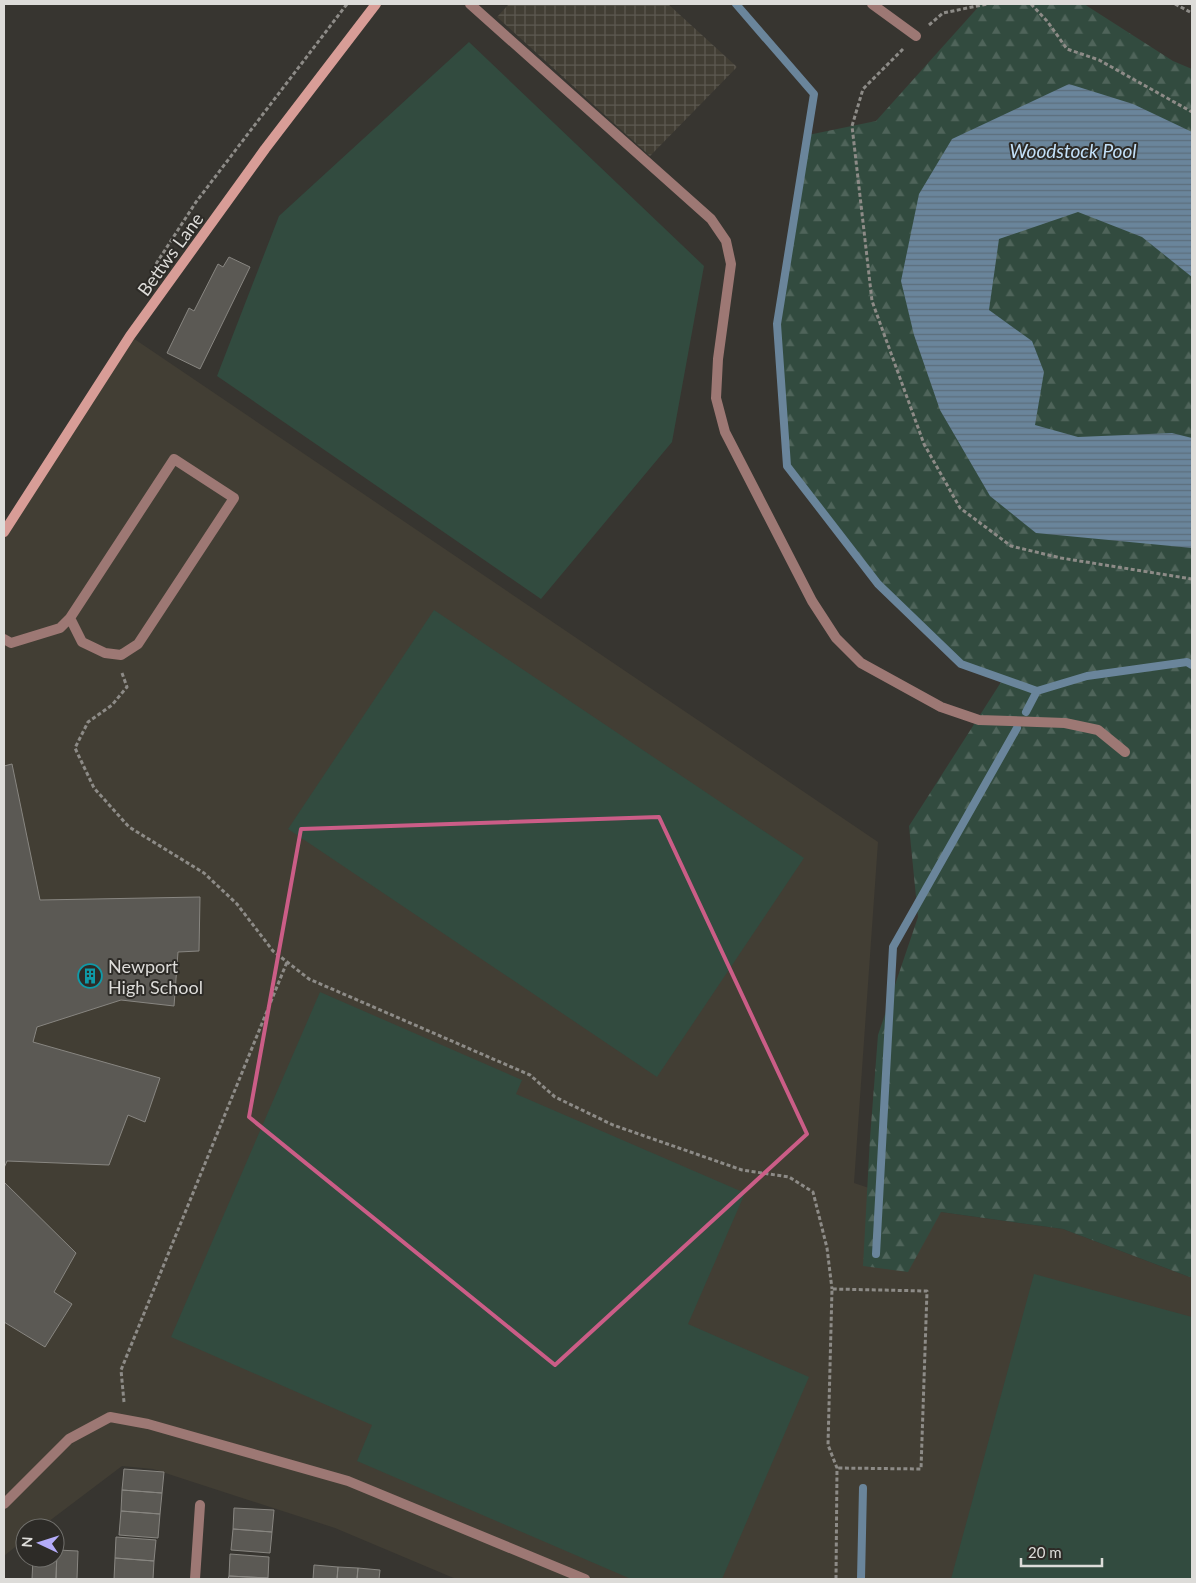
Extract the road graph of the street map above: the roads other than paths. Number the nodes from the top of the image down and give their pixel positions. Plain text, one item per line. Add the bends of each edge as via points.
1 (376, 4) edge
2 (470, 4) edge
3 (872, 4) edge
4 (916, 36) road end
5 (4, 532) edge
6 (70, 618) junction
7 (4, 639) edge
8 (1125, 752) dead end
9 (4, 1504) edge
10 (200, 1505) dead end
11 (195, 1579) edge
12 (585, 1579) edge

1 - 5 street, Bettws Lane via 130,336
2 - 8 street via 711,219 726,241 731,264 716,398 725,432 812,600 836,638 861,663 941,707 979,720 1065,723 1098,730
3 - 4 street
6 - 6 street via 174,459 234,498 138,644 121,655 105,653 82,642
6 - 7 street via 60,628 12,643
9 - 12 street via 69,1439 110,1417 148,1424 348,1481
10 - 11 street

